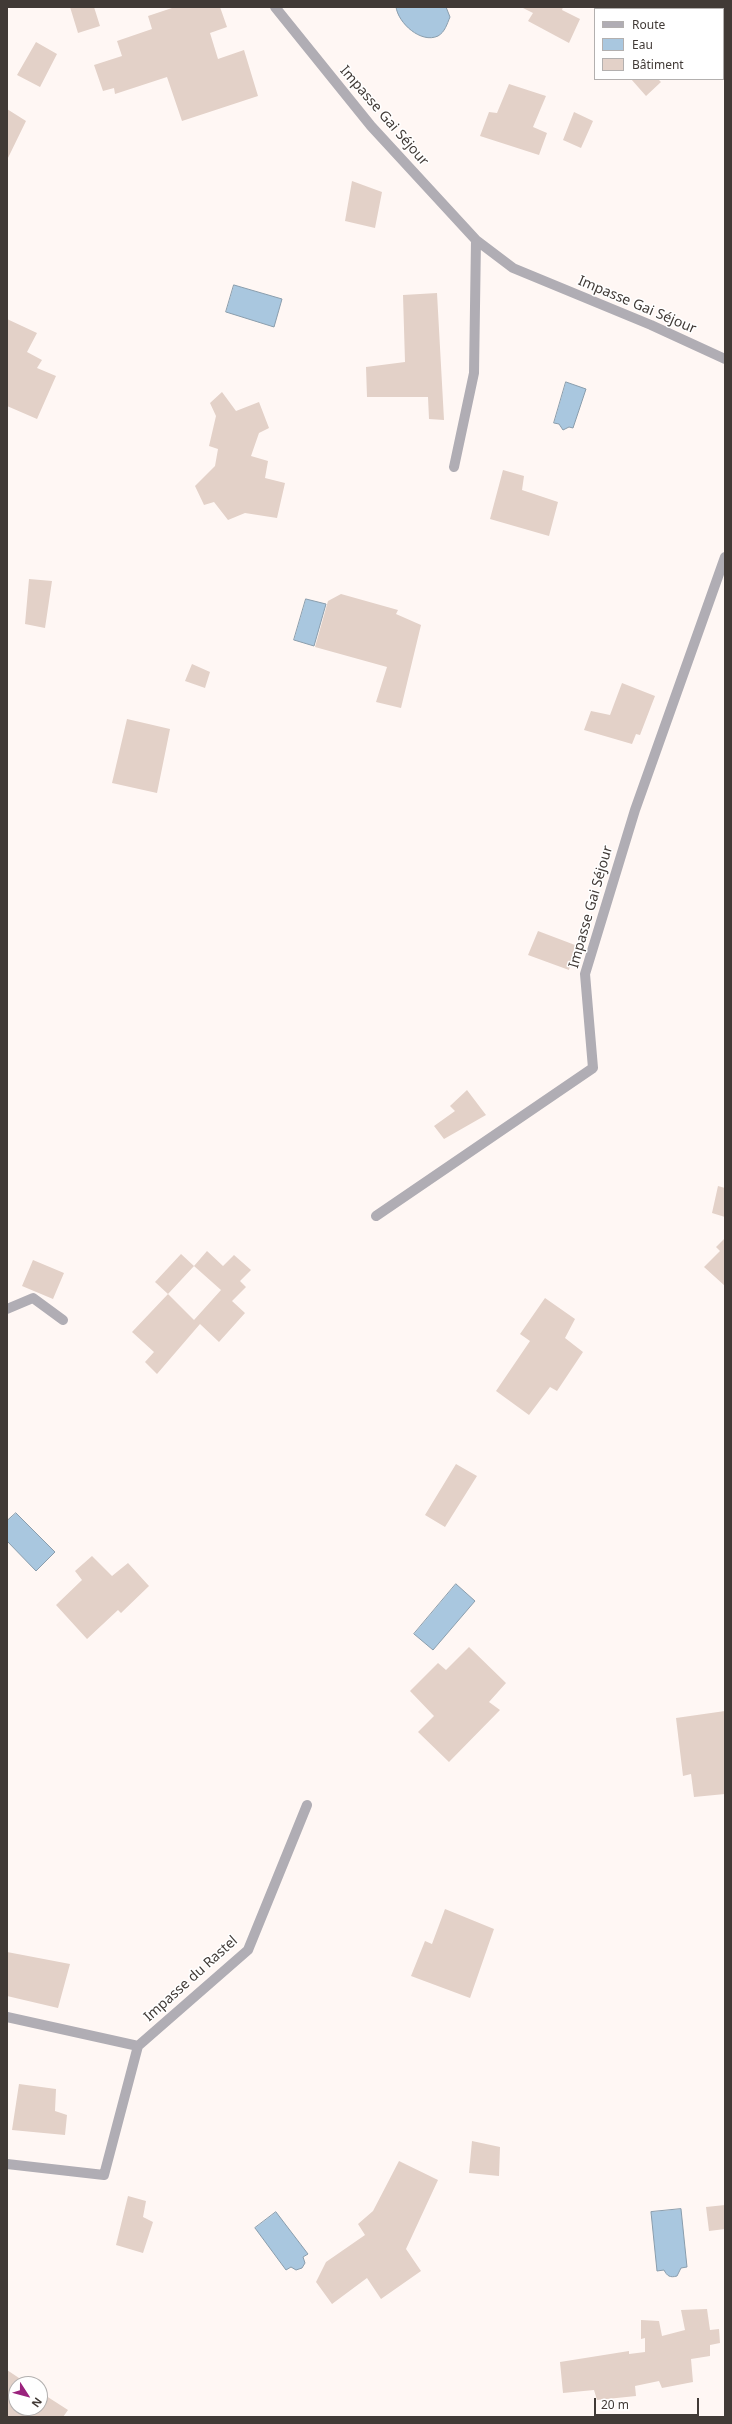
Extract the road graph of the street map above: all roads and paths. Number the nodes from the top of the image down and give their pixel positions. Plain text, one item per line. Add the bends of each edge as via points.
1 (275, 7) edge
2 (476, 240) junction
3 (725, 359) edge
4 (454, 468) dead end
5 (725, 557) edge
6 (376, 1216) dead end
7 (7, 1309) edge
8 (63, 1320) dead end
9 (307, 1805) dead end
10 (7, 2017) edge
11 (138, 2046) junction
12 (7, 2164) edge

1 - 2 street, Impasse Gai Séjour via 372,126
2 - 3 street, Impasse Gai Séjour via 513,268 651,325
2 - 4 street via 474,373
5 - 6 street, Impasse Gai Séjour via 634,810 585,974 593,1068
7 - 8 street via 33,1298
9 - 11 street, Impasse du Rastel via 248,1950
10 - 11 street
11 - 12 street via 104,2174

